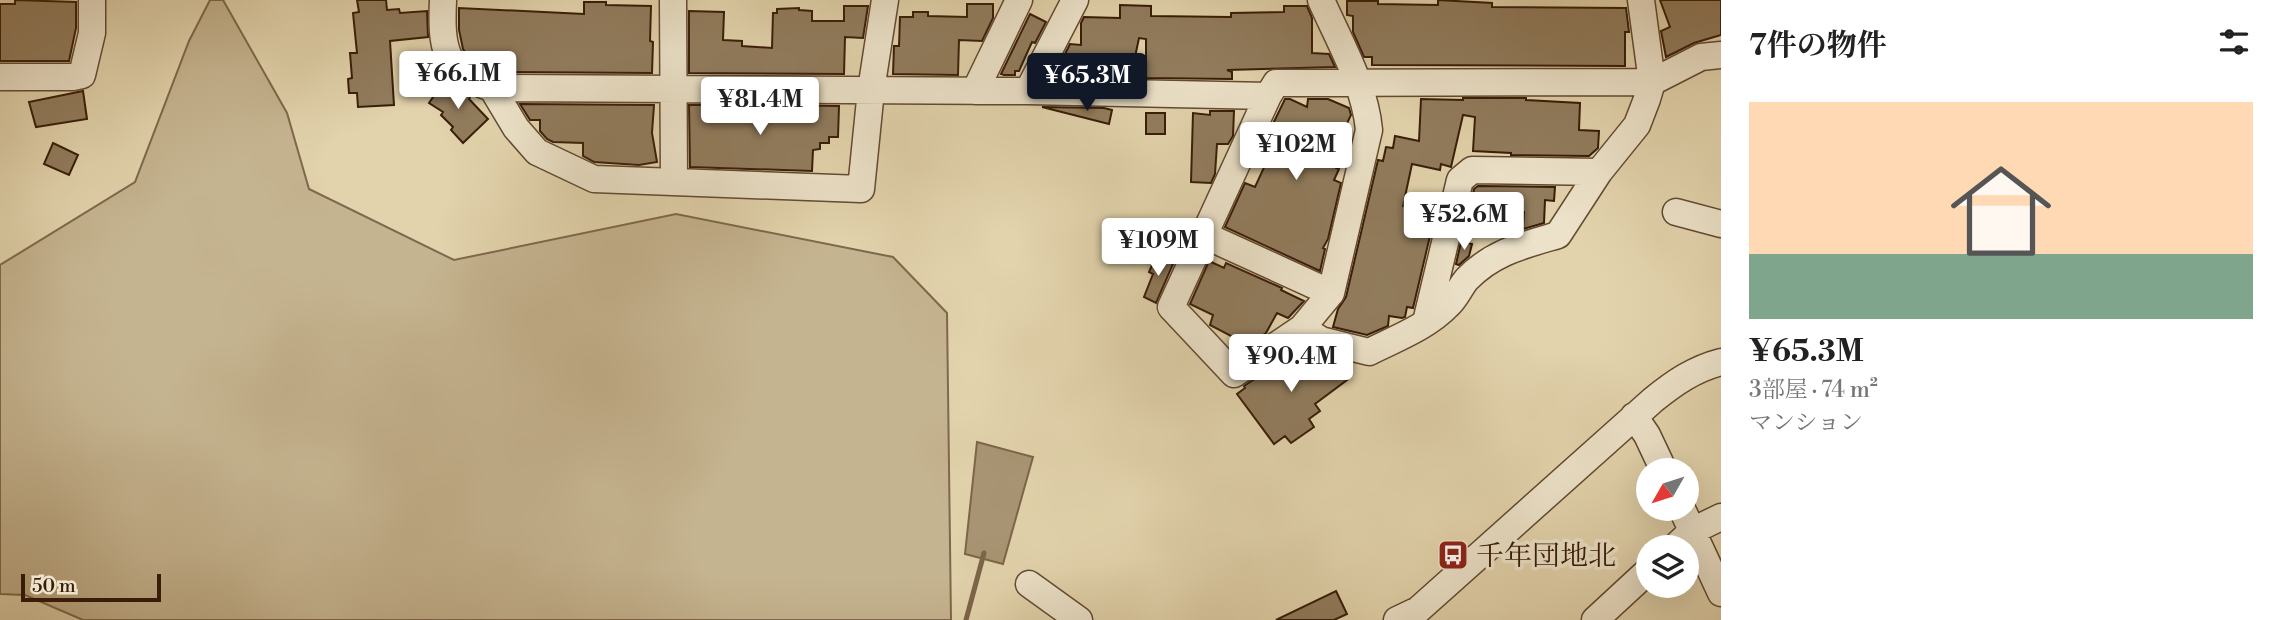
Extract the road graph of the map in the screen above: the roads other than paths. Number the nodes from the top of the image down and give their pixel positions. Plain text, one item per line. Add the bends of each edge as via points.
1 (92, 0) edge
2 (443, 0) edge
3 (673, 0) edge
4 (885, 0) edge
5 (1019, 0) edge
6 (1075, 0) edge
7 (1321, 0) edge
8 (1641, 0) edge
9 (1721, 55) edge
10 (0, 77) edge
11 (1652, 82) junction
12 (1357, 83) junction
13 (492, 88) junction
14 (673, 89) junction
15 (871, 90) junction
16 (975, 91) junction
17 (1028, 91) junction
18 (1268, 96) junction
19 (1599, 172) junction
20 (674, 181) junction
21 (1676, 212) dead end
22 (1721, 224) edge
23 (1204, 235) junction
24 (1331, 293) junction
25 (1426, 322) junction
26 (1302, 328) junction
27 (1721, 362) edge
28 (1634, 416) junction
29 (1658, 458) edge
30 (1721, 517) edge
31 (1683, 529) edge
32 (1029, 584) dead end
33 (1636, 584) edge
34 (1721, 593) edge
35 (1603, 617) edge
36 (1079, 620) edge
37 (1397, 620) edge

1 - 10 street via 92,33 82,75
2 - 13 street via 446,54 457,71
3 - 14 street
4 - 15 street
5 - 16 street
6 - 17 street
7 - 12 street
8 - 11 street
9 - 11 street via 1701,57
11 - 12 street
11 - 19 street via 1637,125
12 - 18 street via 1276,83
12 - 24 street via 1370,130
13 - 14 street
13 - 20 street via 537,152 594,179
14 - 15 street
14 - 20 street
15 - 16 street
15 - 20 street via 861,189
16 - 17 street
17 - 18 street
18 - 23 street
19 - 25 street via 1558,235 1507,250 1488,261
19 - 25 street via 1472,170 1460,180
21 - 22 street
23 - 24 street
23 - 26 street via 1171,307 1234,374
24 - 26 street
25 - 26 street via 1369,352 1321,340
27 - 28 street via 1678,379
28 - 29 street
28 - 37 street via 1418,610
30 - 31 street
31 - 34 street
32 - 36 street
33 - 35 street

